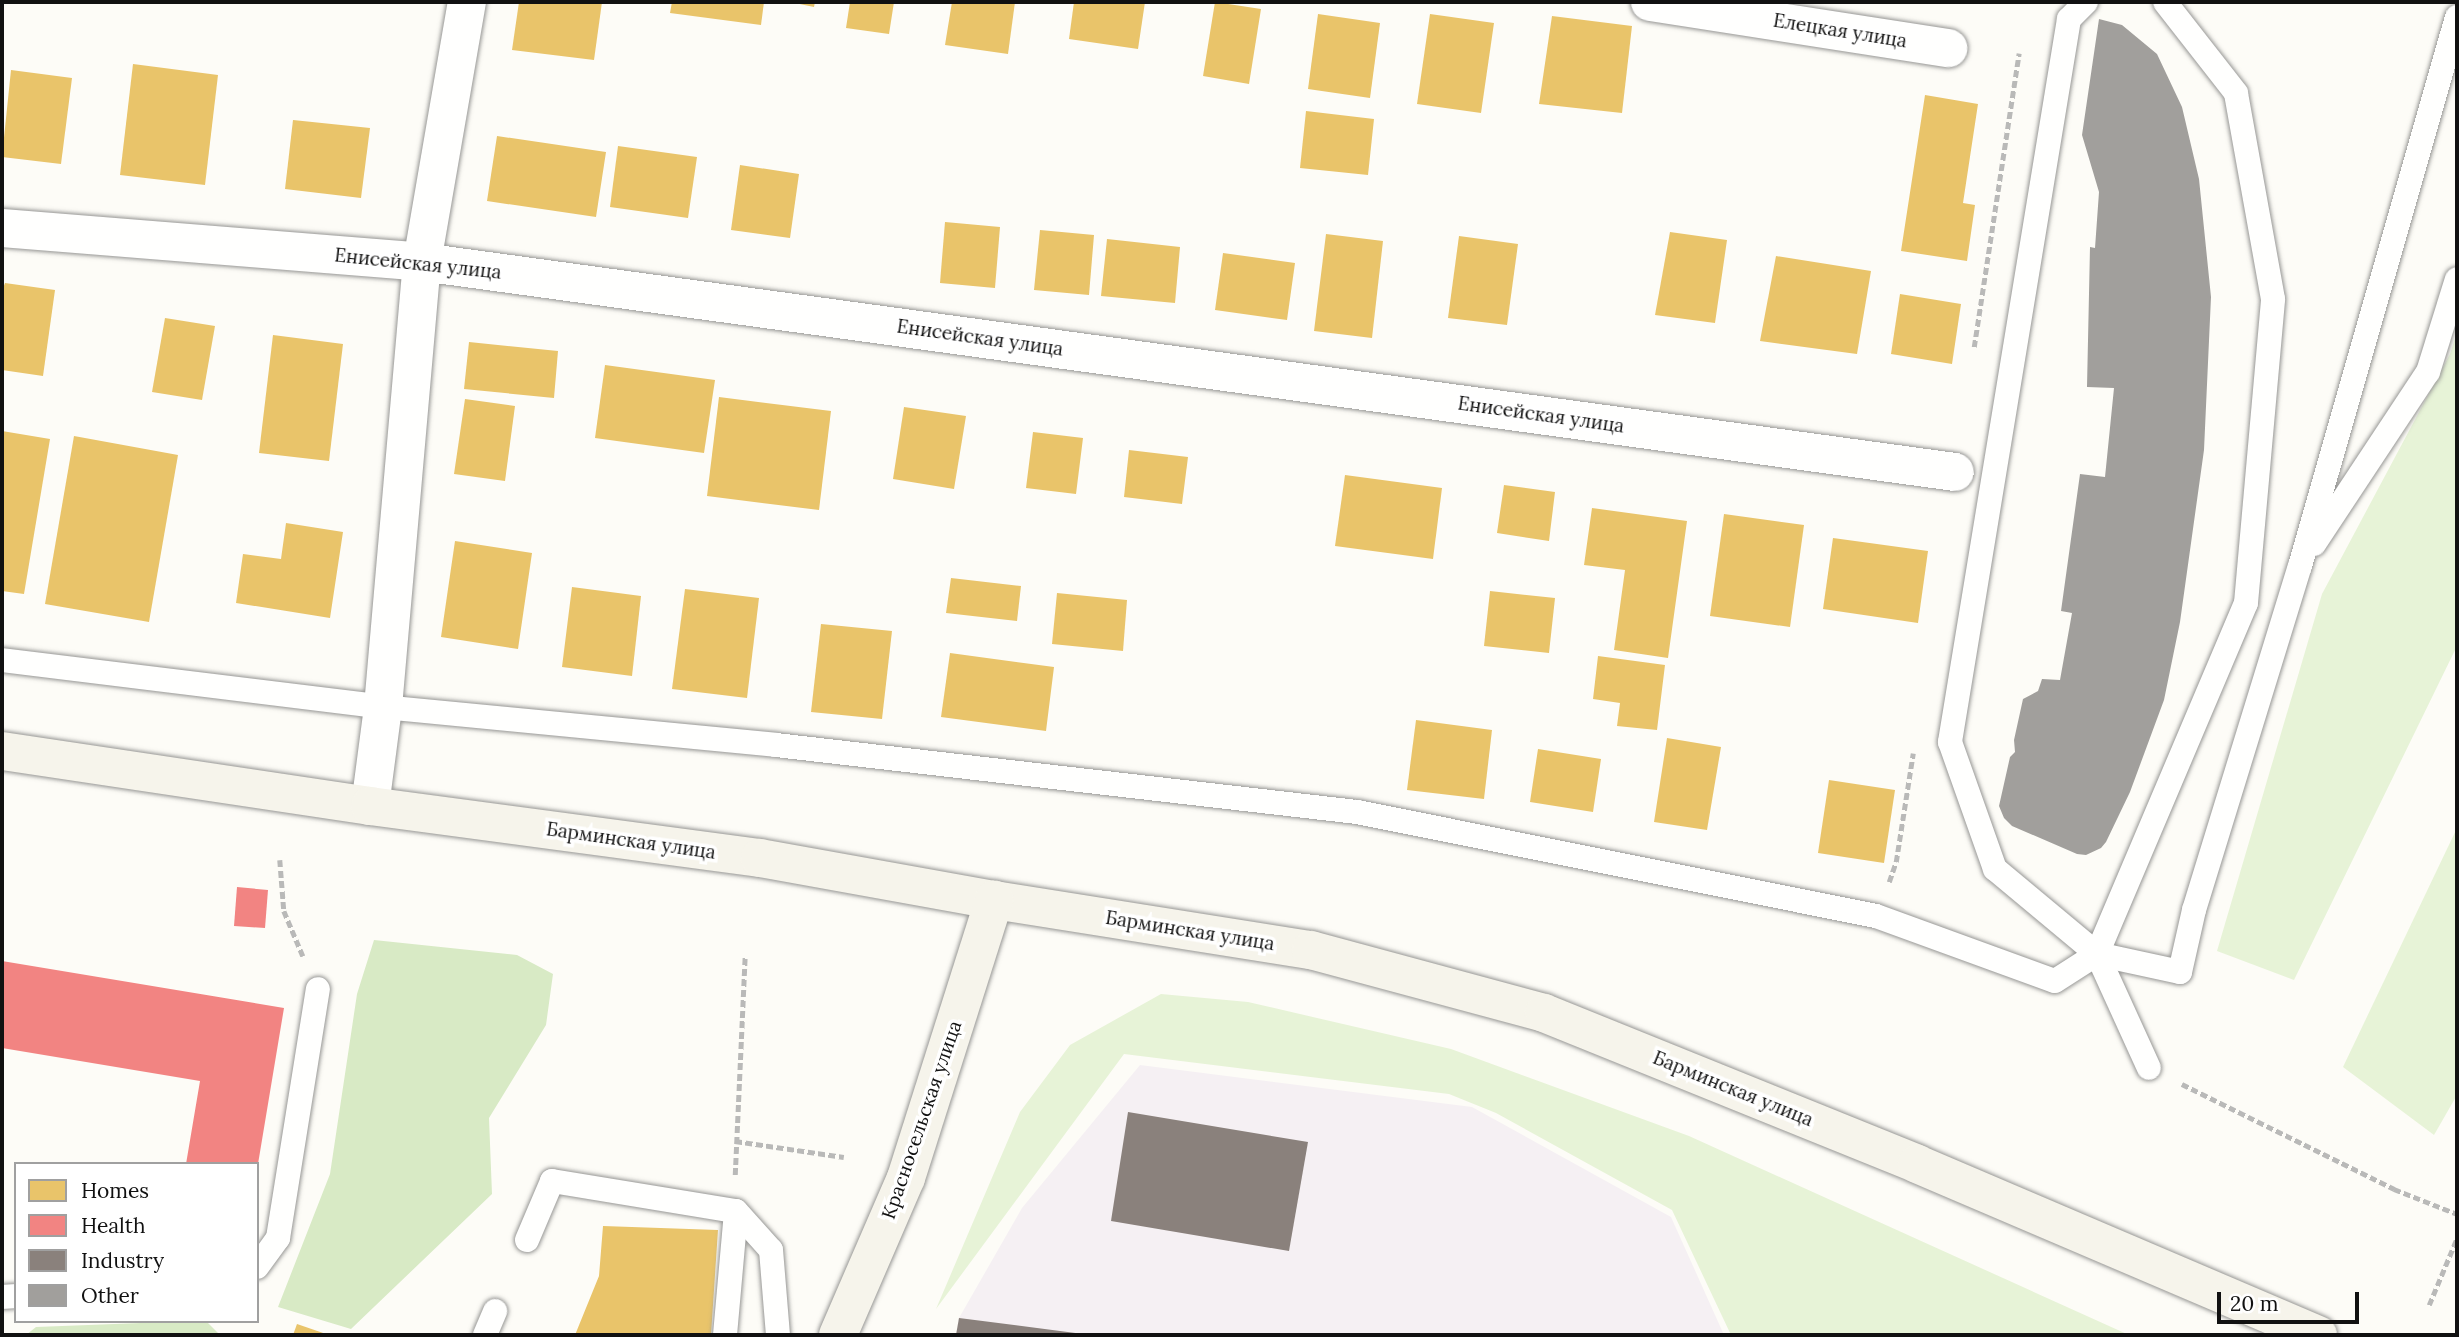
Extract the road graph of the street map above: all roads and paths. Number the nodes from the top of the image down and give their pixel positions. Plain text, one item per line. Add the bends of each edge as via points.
1 (467, 2) edge
2 (1650, 2) edge
3 (2086, 2) edge
4 (2165, 2) edge
5 (2457, 17) edge
6 (1948, 48) dead end
7 (2, 228) edge
8 (422, 262) junction
9 (2457, 279) edge
10 (1955, 472) dead end
11 (2300, 566) junction
12 (2, 660) edge
13 (383, 707) junction
14 (2, 751) edge
15 (370, 806) junction
16 (280, 860) dead end
17 (994, 900) junction
18 (2097, 954) junction
19 (745, 955) dead end
20 (318, 989) joint
21 (2150, 1068) joint
22 (735, 1141) junction
23 (844, 1157) dead end
24 (736, 1211) junction
25 (2457, 1214) edge
26 (2457, 1238) edge
27 (527, 1240) dead end
28 (259, 1264) edge
29 (2429, 1305) dead end
30 (495, 1311) dead end
31 (485, 1335) edge
32 (725, 1335) edge
33 (778, 1335) edge
34 (838, 1335) edge
35 (2318, 1335) edge

1 - 8 street
2 - 6 street, Елецкая улица
3 - 18 lane via 2069,19 1951,742 1995,869
4 - 18 lane via 2236,93 2273,299 2246,603
5 - 11 lane
7 - 8 street, Енисейская улица
8 - 10 street, Енисейская улица
8 - 13 street
9 - 11 lane via 2428,372
11 - 18 lane via 2194,910 2180,972
12 - 13 lane
13 - 15 street
13 - 18 lane via 776,745 1357,812 1876,916 2055,981
14 - 15 main road, Барминская улица
15 - 17 main road, Барминская улица via 760,858
16 - 20 path via 284,911
17 - 34 main road, Красносельская улица via 906,1178
17 - 35 main road, Барминская улица via 1311,950 1544,1013 1917,1164
18 - 21 lane
19 - 22 path
20 - 28 lane via 278,1238
21 - 25 path via 2394,1189
22 - 23 path
22 - 24 path
24 - 27 lane via 552,1181
24 - 32 lane
24 - 33 lane via 771,1250
26 - 29 path
30 - 31 lane

